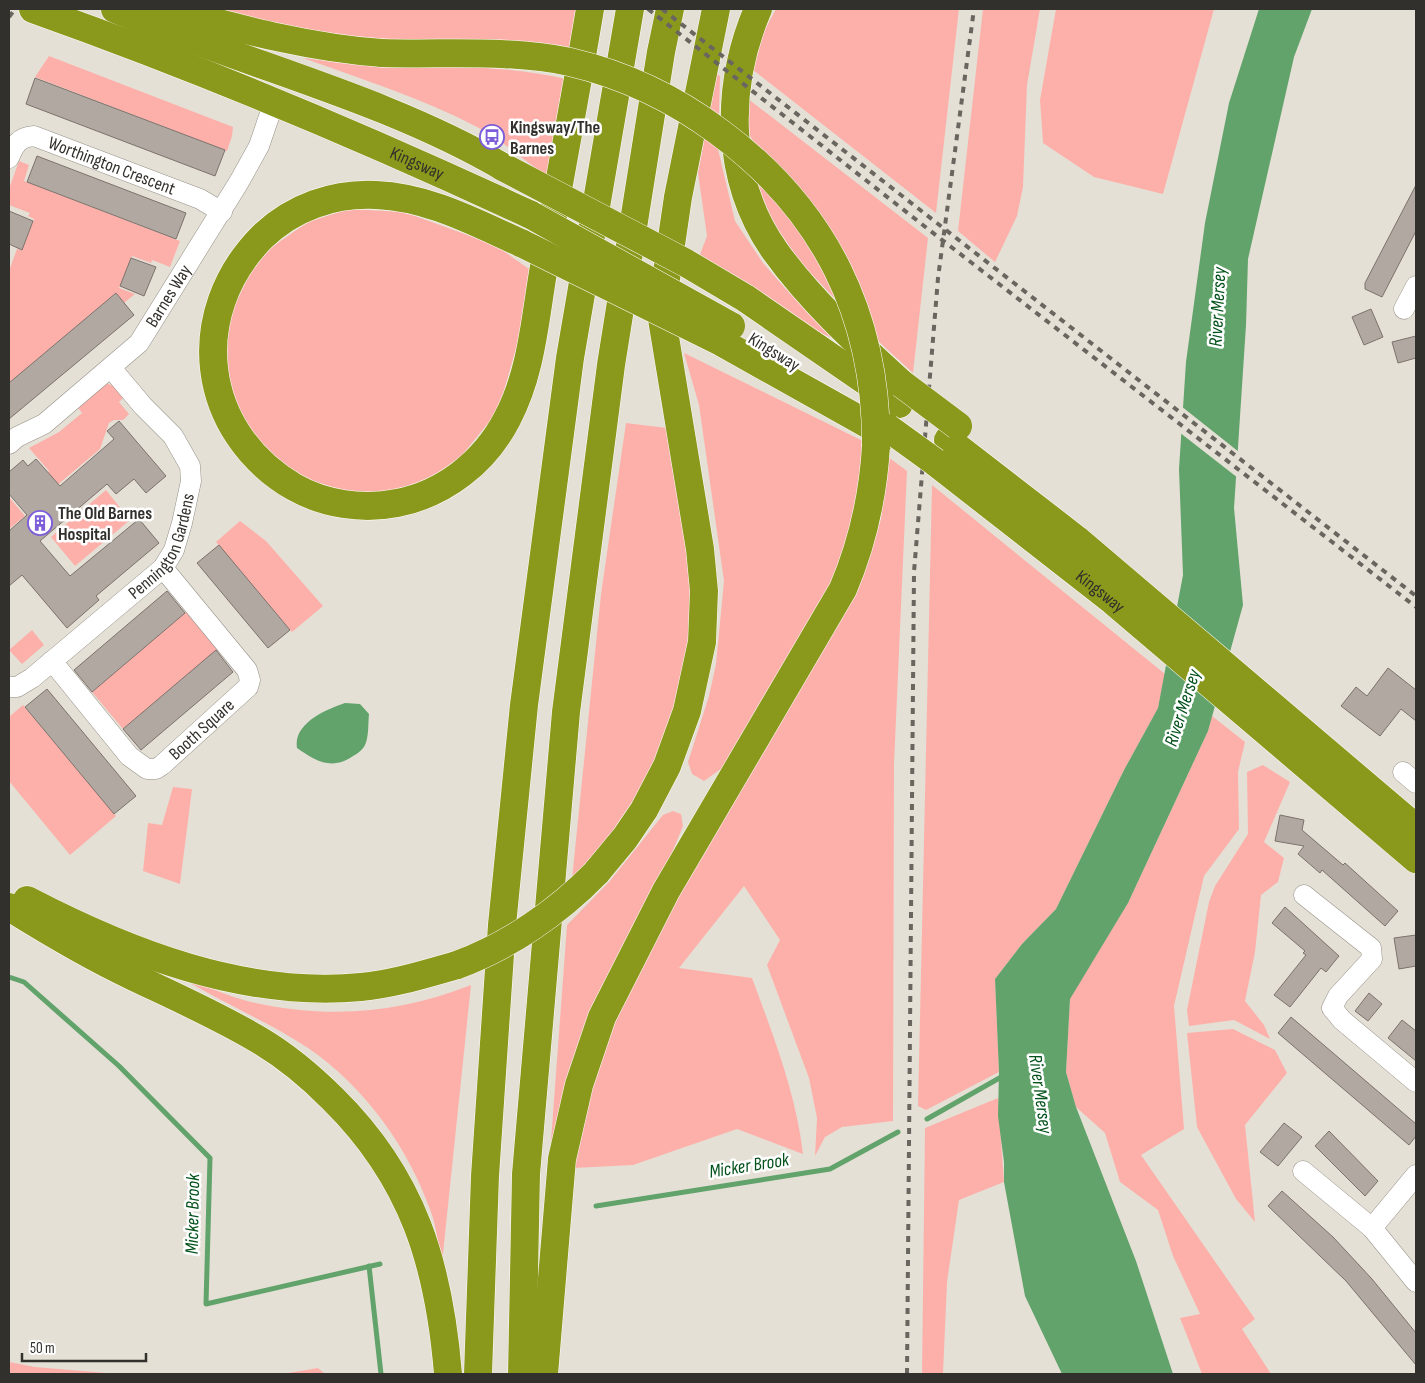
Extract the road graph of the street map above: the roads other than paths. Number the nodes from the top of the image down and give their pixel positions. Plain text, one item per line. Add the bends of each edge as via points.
1 (166, 9) edge
2 (590, 9) edge
3 (630, 9) edge
4 (670, 9) edge
5 (716, 9) edge
6 (758, 9) edge
7 (121, 11) edge
8 (44, 13) edge
9 (323, 87) junction
10 (274, 102) junction
11 (9, 158) edge
12 (222, 212) junction
13 (1416, 286) edge
14 (1404, 309) dead end
15 (726, 334) junction
16 (111, 368) junction
17 (901, 394) junction
18 (9, 444) edge
19 (945, 453) junction
20 (163, 568) junction
21 (1121, 592) junction
22 (52, 661) junction
23 (9, 687) edge
24 (1269, 718) junction
25 (1416, 828) edge
26 (1416, 859) edge
27 (9, 890) edge
28 (1304, 894) dead end
29 (9, 907) edge
30 (1416, 1082) edge
31 (1303, 1171) dead end
32 (1416, 1175) edge
33 (1372, 1228) junction
34 (1416, 1282) edge
35 (448, 1374) edge
36 (478, 1374) edge
37 (522, 1374) edge
38 (544, 1374) edge

1 - 38 highway, bridge via 248,31 351,51 537,57 569,62 611,74 658,94 734,143 784,188 832,257 851,300 867,354 876,417 871,498 864,535 843,589 666,891 602,1017 579,1085 562,1159
2 - 15 highway, bridge via 532,346 520,391 509,416 472,465 433,492 404,502 372,506 334,503 305,493 275,475 252,454 235,430 221,401 214,372 212,338 220,302 231,276 241,261 283,219 313,204 341,197 378,195 426,203 514,240
3 - 36 highway via 570,358 524,705 502,925 485,1166
4 - 37 highway via 611,365 566,712 526,1174
5 - 27 highway, bridge via 678,197 661,312 700,549 704,590 702,642 687,711 666,766 644,810 625,838 573,896 547,916 478,957 410,979 361,987 308,989 269,986 212,973 119,944
6 - 17 highway via 740,60 734,105 737,155 749,200 775,251 820,306 875,360
7 - 9 highway, Kingsway
7 - 10 highway via 166,41 265,78 276,93
8 - 10 highway, Kingsway
9 - 10 highway via 298,87
9 - 17 highway, Kingsway, bridge via 475,150 677,259
10 - 12 street, Barnes Way via 259,146
10 - 15 highway, Kingsway, bridge via 404,156 531,215
11 - 12 street, Worthington Crescent via 19,140 34,136 200,199
12 - 16 street, Barnes Way via 144,337
13 - 14 street
15 - 19 highway, Kingsway, bridge via 831,388 887,432
16 - 18 street, Barnes Way via 44,424
16 - 20 street, Pennington Gardens via 173,436 190,466 191,481 182,523 174,550
17 - 19 highway, Kingsway
19 - 21 highway, Kingsway
19 - 21 highway, Kingsway via 1071,535
20 - 22 street, Pennington Gardens
20 - 22 street, Booth Square via 247,670 250,680 248,686 162,765 147,770 129,756
21 - 24 highway, Kingsway
22 - 23 street, Pennington Gardens via 24,684
24 - 25 highway, Kingsway
24 - 26 highway, Kingsway
28 - 30 street via 1371,948 1372,959 1338,996 1332,1008
29 - 35 highway via 69,944 194,1004 260,1041 315,1082 362,1128 410,1208 430,1261 444,1324
31 - 33 street
32 - 33 street
33 - 34 street

